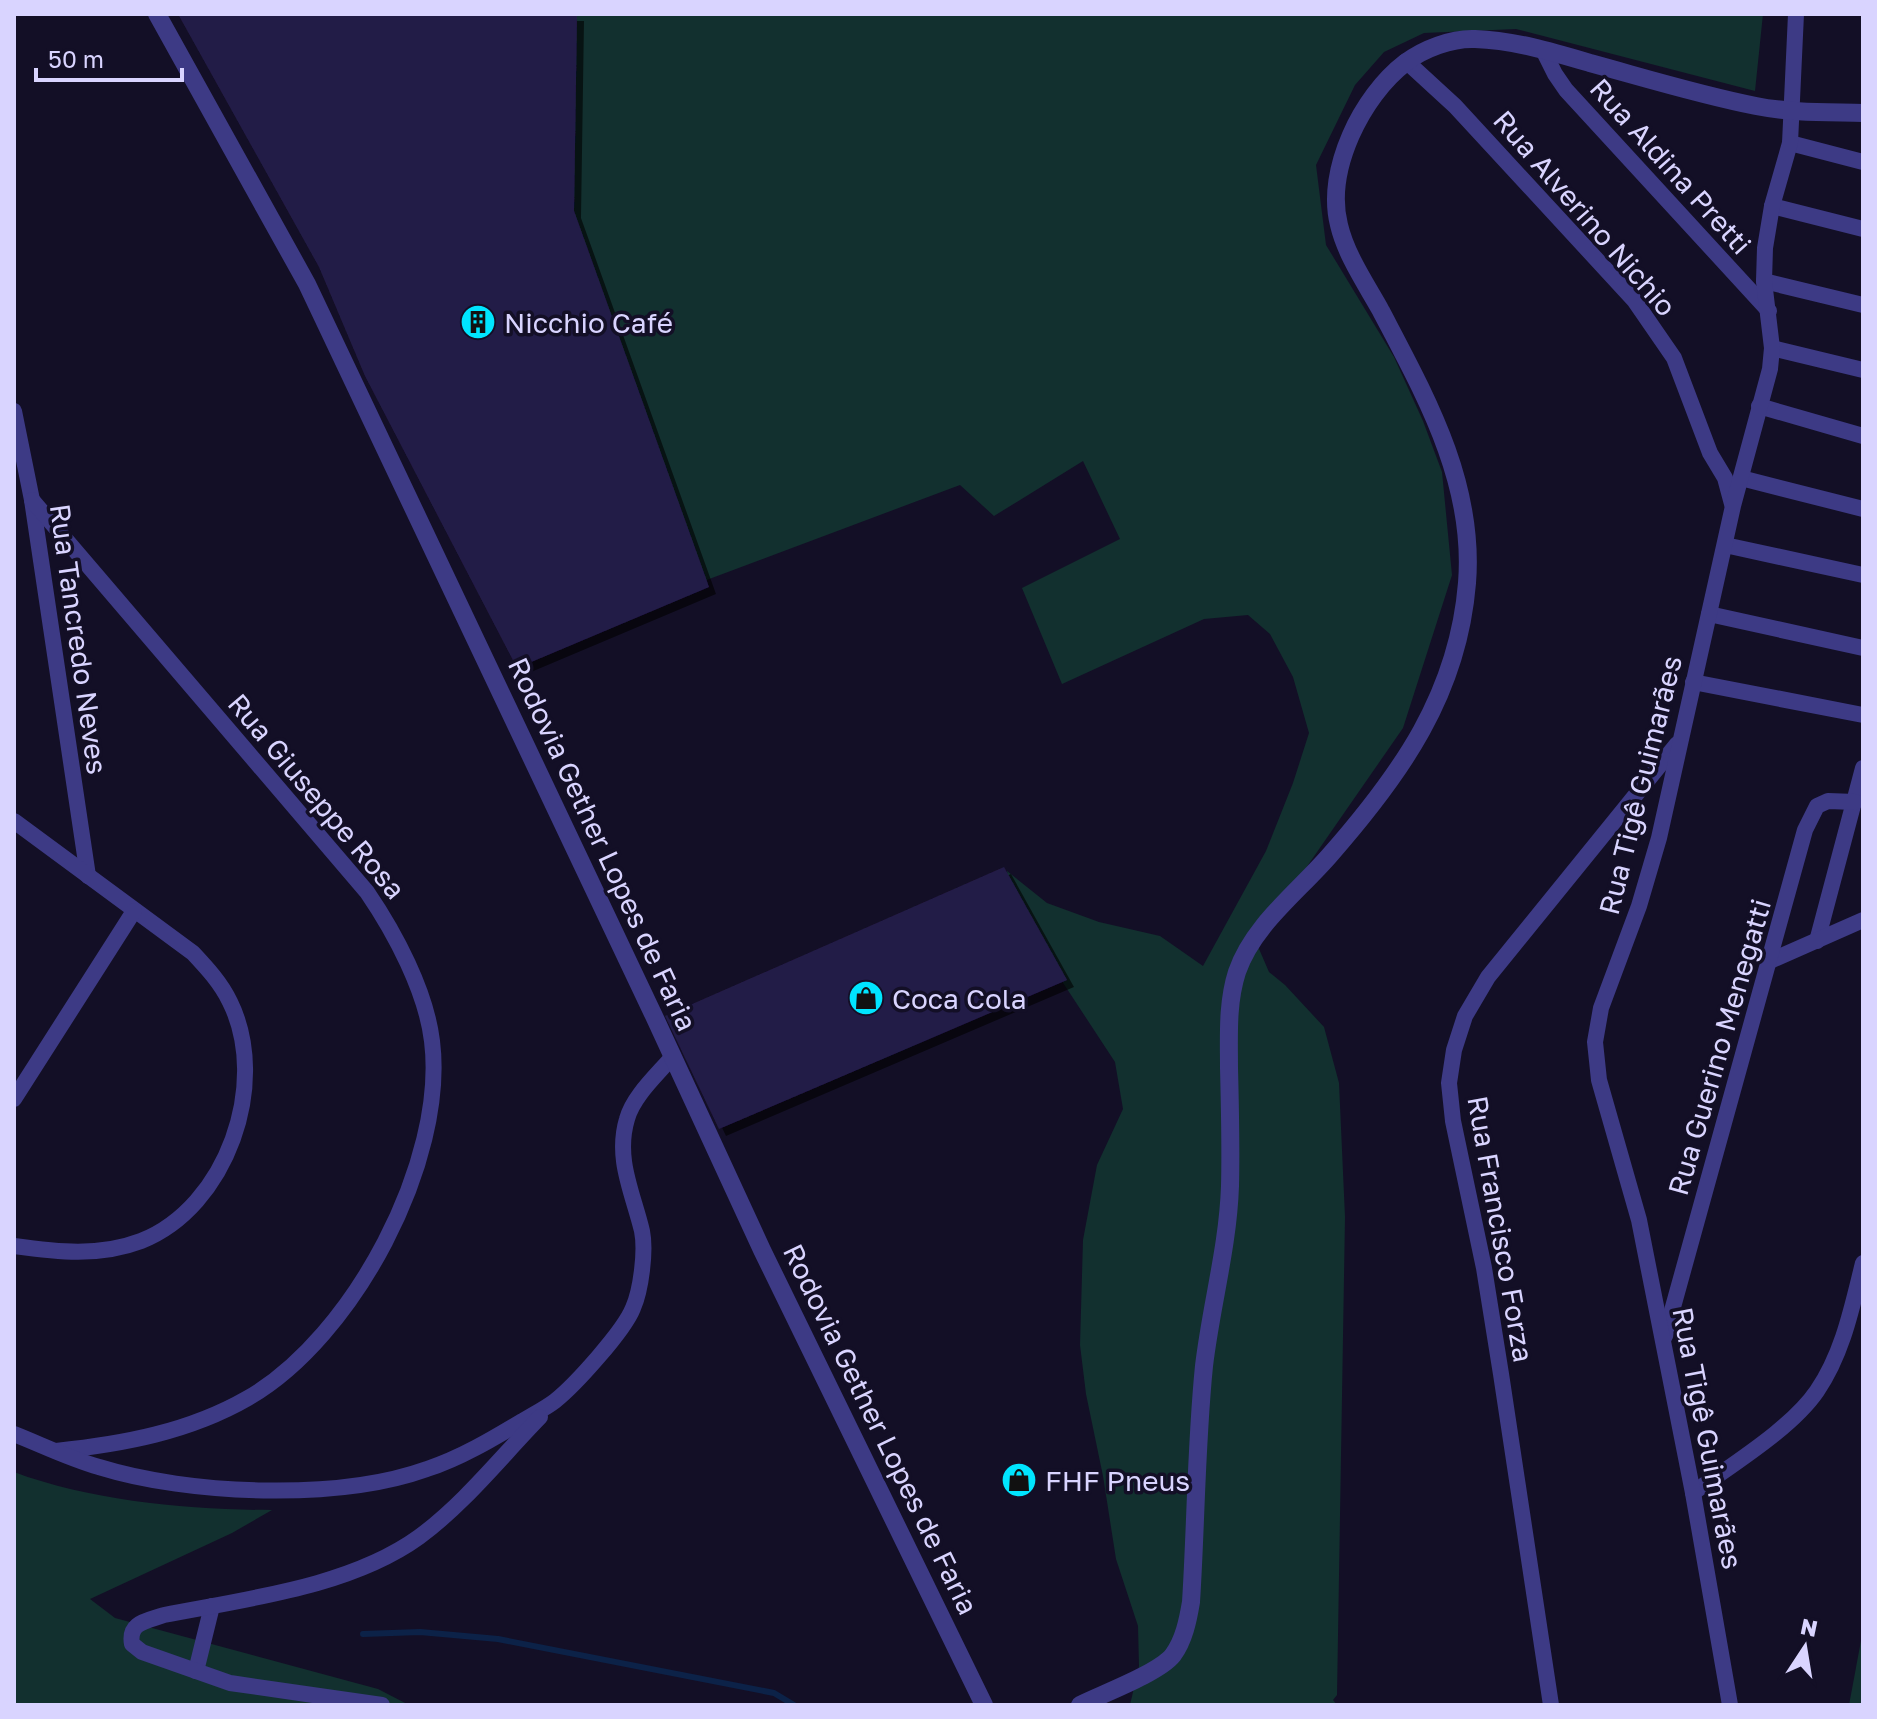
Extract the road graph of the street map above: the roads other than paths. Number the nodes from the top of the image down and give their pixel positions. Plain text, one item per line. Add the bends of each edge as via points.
1 (157, 14) edge
2 (1796, 14) edge
3 (1543, 50) junction
4 (1406, 61) junction
5 (1791, 110) junction
6 (1863, 113) edge
7 (1790, 143) junction
8 (1863, 162) edge
9 (1772, 206) junction
10 (1863, 229) edge
11 (1764, 281) junction
12 (1863, 305) edge
13 (1770, 312) junction
14 (1772, 348) junction
15 (1863, 370) edge
16 (1759, 406) junction
17 (14, 411) edge
18 (1863, 436) edge
19 (1741, 478) junction
20 (32, 500) junction
21 (1733, 506) junction
22 (1863, 509) edge
23 (1725, 545) junction
24 (1863, 575) edge
25 (1709, 614) junction
26 (1863, 648) edge
27 (1693, 682) junction
28 (1863, 715) edge
29 (1681, 739) junction
30 (1863, 768) edge
31 (1855, 802) junction
32 (14, 821) edge
33 (88, 876) junction
34 (134, 911) junction
35 (1863, 920) edge
36 (1817, 941) junction
37 (1770, 961) junction
38 (673, 1056) junction
39 (14, 1099) edge
40 (14, 1246) edge
41 (1863, 1263) edge
42 (1664, 1341) junction
43 (555, 1401) junction
44 (14, 1434) edge
45 (56, 1451) junction
46 (1693, 1493) junction
47 (212, 1606) junction
48 (196, 1671) junction
49 (980, 1698) edge
50 (382, 1705) edge
51 (1080, 1705) edge
52 (1551, 1705) edge
53 (1730, 1705) edge

1 - 38 street, Rodovia Gether Lopes de Faria via 307,284
2 - 5 street, Rua Tigê Guimarães
3 - 4 street via 1473,39 1450,42
3 - 5 street via 1699,94
3 - 13 street, Rua Aldina Pretti via 1566,90
4 - 21 street, Rua Alverino Nichio via 1455,106 1634,300 1674,358
4 - 51 street via 1377,89 1356,126 1343,157 1337,213 1350,256 1430,406 1464,505 1469,542 1458,643 1412,751 1331,854 1266,924 1238,971 1230,1004 1230,1190 1204,1371 1189,1613 1172,1657
5 - 6 street
5 - 7 street, Rua Tigê Guimarães
7 - 8 street
7 - 9 street, Rua Tigê Guimarães
9 - 10 street
9 - 11 street, Rua Tigê Guimarães
11 - 12 street
11 - 13 street, Rua Tigê Guimarães
13 - 14 street, Rua Tigê Guimarães
14 - 15 street
14 - 16 street, Rua Tigê Guimarães
16 - 18 street
16 - 19 street, Rua Tigê Guimarães
17 - 20 street, Rua Tancredo Neves
19 - 21 street, Rua Tigê Guimarães
19 - 22 street
20 - 33 street, Rua Tancredo Neves
20 - 45 street, Rua Giuseppe Rosa via 367,892 392,932 425,1008 434,1062 432,1104 404,1205 340,1315 309,1349 249,1398 177,1429
21 - 23 street, Rua Tigê Guimarães
23 - 24 street
23 - 25 street, Rua Tigê Guimarães
25 - 26 street
25 - 27 street, Rua Tigê Guimarães
27 - 28 street
27 - 29 street, Rua Tigê Guimarães
29 - 42 street, Rua Tigê Guimarães via 1659,838 1601,1008 1595,1042 1599,1080 1639,1220
29 - 52 street, Rua Francisco Forza via 1488,977 1465,1016 1449,1083 1494,1329
30 - 31 street
31 - 36 street
31 - 37 street, Rua Guerino Menegatti via 1828,801 1811,814
32 - 33 street
33 - 34 street
34 - 39 street
34 - 40 street via 193,953 230,1001 242,1046 245,1100 232,1143 218,1173 197,1199 170,1225 142,1241 80,1253
35 - 36 street
36 - 37 street
37 - 42 street, Rua Guerino Menegatti
38 - 43 street via 634,1104 625,1126 622,1151 644,1258 633,1309
38 - 49 street, Rodovia Gether Lopes de Faria
41 - 46 street via 1845,1334 1816,1393 1788,1423
42 - 46 street, Rua Tigê Guimarães
43 - 45 street via 429,1469 378,1483 319,1490 180,1484 99,1468
43 - 47 street via 418,1538 332,1578
44 - 45 street
46 - 53 street, Rua Tigê Guimarães
47 - 48 street
47 - 48 street via 139,1623 130,1638 135,1648
48 - 50 street via 255,1688

